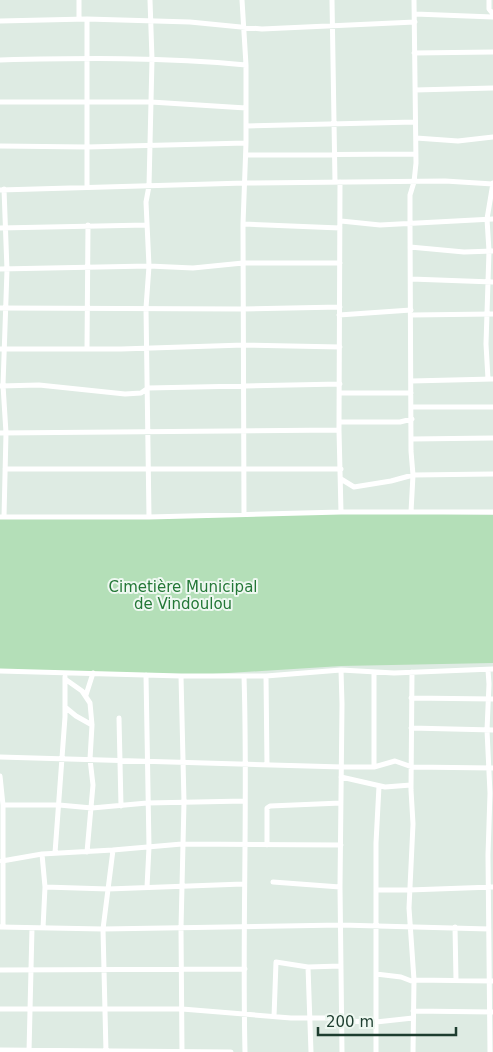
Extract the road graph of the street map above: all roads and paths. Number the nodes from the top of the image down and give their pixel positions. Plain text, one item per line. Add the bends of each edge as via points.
1 (79, 0) edge
2 (150, 0) edge
3 (242, 0) edge
4 (332, 0) edge
5 (414, 0) edge
6 (488, 0) edge
7 (414, 14) junction
8 (493, 16) edge
9 (79, 18) junction
10 (87, 18) junction
11 (0, 21) edge
12 (150, 22) junction
13 (415, 22) junction
14 (332, 25) junction
15 (244, 28) junction
16 (493, 52) edge
17 (414, 54) junction
18 (88, 58) junction
19 (152, 58) junction
20 (0, 60) edge
21 (246, 65) junction
22 (493, 88) edge
23 (415, 90) junction
24 (88, 101) junction
25 (0, 102) edge
26 (151, 102) junction
27 (246, 108) junction
28 (415, 122) junction
29 (334, 125) junction
30 (246, 126) junction
31 (493, 137) edge
32 (416, 138) junction
33 (246, 143) junction
34 (150, 144) junction
35 (0, 146) edge
36 (87, 147) junction
37 (416, 154) junction
38 (246, 155) junction
39 (334, 156) junction
40 (338, 182) junction
41 (414, 182) junction
42 (245, 183) junction
43 (493, 184) edge
44 (149, 186) junction
45 (88, 188) junction
46 (2, 190) edge
47 (490, 219) edge
48 (341, 221) junction
49 (410, 223) junction
50 (243, 224) junction
51 (88, 225) junction
52 (147, 225) junction
53 (3, 228) edge
54 (340, 228) junction
55 (410, 248) junction
56 (491, 251) edge
57 (243, 263) junction
58 (340, 263) junction
59 (149, 266) junction
60 (87, 267) junction
61 (0, 269) edge
62 (7, 270) junction
63 (411, 279) junction
64 (491, 282) edge
65 (340, 307) junction
66 (3, 308) edge
67 (146, 308) junction
68 (88, 309) junction
69 (243, 309) junction
70 (411, 312) junction
71 (491, 314) edge
72 (339, 315) junction
73 (244, 345) junction
74 (340, 347) junction
75 (147, 348) junction
76 (2, 349) edge
77 (86, 350) junction
78 (490, 379) edge
79 (411, 381) junction
80 (340, 384) junction
81 (2, 385) edge
82 (244, 386) junction
83 (148, 388) junction
84 (340, 393) junction
85 (411, 393) junction
86 (411, 407) junction
87 (493, 407) edge
88 (412, 419) junction
89 (339, 422) junction
90 (243, 430) junction
91 (339, 430) junction
92 (148, 432) junction
93 (3, 433) edge
94 (493, 438) edge
95 (412, 439) junction
96 (244, 468) junction
97 (341, 469) junction
98 (147, 470) junction
99 (3, 472) edge
100 (493, 474) edge
101 (413, 475) junction
102 (341, 478) junction
103 (341, 512) junction
104 (411, 512) junction
105 (493, 512) edge
106 (244, 515) junction
107 (2, 517) edge
108 (148, 517) junction
109 (341, 670) junction
110 (490, 670) edge
111 (0, 671) edge
112 (65, 672) junction
113 (374, 672) junction
114 (412, 672) junction
115 (93, 673) junction
116 (146, 675) junction
117 (181, 676) junction
118 (244, 676) junction
119 (266, 676) junction
120 (65, 678) junction
121 (86, 695) junction
122 (411, 698) junction
123 (491, 699) edge
124 (65, 707) junction
125 (119, 718) dead end
126 (92, 725) junction
127 (412, 728) junction
128 (490, 730) edge
129 (0, 757) edge
130 (61, 758) junction
131 (90, 759) junction
132 (119, 760) junction
133 (146, 761) junction
134 (183, 762) junction
135 (246, 764) junction
136 (268, 765) junction
137 (342, 767) junction
138 (374, 767) junction
139 (412, 767) junction
140 (491, 768) edge
141 (0, 776) edge
142 (342, 777) junction
143 (411, 785) junction
144 (379, 786) junction
145 (245, 801) junction
146 (184, 802) junction
147 (147, 804) junction
148 (341, 804) junction
149 (3, 805) junction
150 (59, 805) junction
151 (121, 806) junction
152 (92, 808) junction
153 (182, 844) junction
154 (341, 844) junction
155 (245, 845) junction
156 (267, 845) junction
157 (149, 847) junction
158 (113, 850) junction
159 (87, 852) junction
160 (55, 853) junction
161 (42, 854) junction
162 (491, 855) edge
163 (2, 861) junction
164 (273, 882) dead end
165 (244, 884) junction
166 (182, 885) junction
167 (45, 887) junction
168 (147, 887) junction
169 (340, 887) junction
170 (491, 887) edge
171 (108, 889) junction
172 (376, 890) junction
173 (410, 890) junction
174 (341, 925) junction
175 (376, 926) junction
176 (2, 927) edge
177 (244, 927) junction
178 (409, 927) junction
179 (455, 927) junction
180 (32, 928) junction
181 (43, 928) junction
182 (181, 928) junction
183 (104, 929) junction
184 (489, 929) junction
185 (492, 949) edge
186 (341, 966) junction
187 (308, 967) junction
188 (104, 969) junction
189 (182, 969) junction
190 (245, 969) junction
191 (0, 970) edge
192 (31, 970) junction
193 (376, 974) junction
194 (456, 980) junction
195 (414, 981) junction
196 (492, 981) edge
197 (0, 1009) edge
198 (30, 1009) junction
199 (182, 1009) junction
200 (105, 1010) junction
201 (413, 1011) junction
202 (492, 1012) edge
203 (244, 1015) junction
204 (274, 1017) junction
205 (413, 1018) junction
206 (310, 1019) junction
207 (342, 1019) junction
208 (376, 1022) junction
209 (0, 1050) edge
210 (29, 1051) edge
211 (106, 1051) edge
212 (182, 1052) edge
213 (231, 1052) edge
214 (245, 1052) edge
215 (311, 1052) edge
216 (342, 1052) edge
217 (376, 1052) edge
218 (413, 1052) edge
219 (490, 1052) edge

1 - 9 street
2 - 12 street
3 - 15 street
4 - 14 street
5 - 7 street
6 - 8 street
7 - 8 street
7 - 13 street
9 - 10 street
9 - 11 street
10 - 12 street
10 - 18 street
12 - 15 street via 190,22
12 - 19 street
13 - 14 street
13 - 17 street
14 - 15 street
14 - 29 street
15 - 21 street
16 - 17 street
17 - 23 street
18 - 19 street
18 - 20 street
18 - 24 street
19 - 21 street
19 - 26 street
21 - 27 street
22 - 23 street
23 - 28 street
24 - 25 street
24 - 26 street
24 - 36 street
26 - 27 street
26 - 34 street
27 - 30 street
28 - 29 street
28 - 32 street
29 - 30 street
29 - 39 street
30 - 33 street
31 - 32 street via 458,141
32 - 37 street
33 - 34 street
33 - 38 street
34 - 36 street
34 - 44 street
35 - 36 street
36 - 45 street
37 - 39 street
37 - 41 street
38 - 39 street
38 - 42 street
39 - 40 street
40 - 41 street
40 - 42 street
40 - 48 street
41 - 43 street
41 - 49 street via 410,195
42 - 44 street
42 - 50 street
43 - 47 street
44 - 45 street
44 - 52 street
45 - 46 street
46 - 53 street
47 - 49 street
47 - 56 street
48 - 49 street via 380,225
48 - 54 street
49 - 55 street
50 - 54 street
50 - 57 street
51 - 52 street
51 - 53 street
51 - 60 street
52 - 59 street
53 - 62 street
54 - 58 street
55 - 56 street
55 - 63 street
56 - 64 street
57 - 58 street
57 - 59 street via 193,268
57 - 69 street
58 - 65 street
59 - 60 street
59 - 67 street
60 - 62 street
60 - 68 street
61 - 62 street
62 - 66 street
63 - 64 street
63 - 70 street
64 - 71 street
65 - 69 street
65 - 72 street
66 - 68 street
66 - 76 street
67 - 68 street
67 - 69 street
67 - 75 street
68 - 77 street
69 - 73 street
70 - 71 street
70 - 72 street
70 - 79 street
71 - 78 street via 486,344
72 - 74 street
73 - 74 street
73 - 75 street
73 - 82 street
74 - 80 street
75 - 77 street
75 - 83 street
76 - 77 street
76 - 81 street
78 - 79 street
79 - 85 street
80 - 82 street
80 - 84 street
81 - 83 street via 39,385 125,394 141,393
81 - 93 street
82 - 83 street
82 - 90 street
83 - 92 street
84 - 85 street
84 - 89 street
85 - 86 street
86 - 87 street
86 - 88 street
88 - 89 street via 400,422
88 - 95 street
89 - 91 street
90 - 91 street
90 - 92 street
90 - 96 street
91 - 97 street
92 - 93 street
92 - 98 street
93 - 99 street
94 - 95 street
95 - 101 street
96 - 97 street
96 - 98 street
96 - 106 street
97 - 102 street
98 - 99 street
98 - 108 street
99 - 107 street
100 - 101 street
101 - 102 street via 354,486
101 - 104 street
102 - 103 street
103 - 104 street
103 - 106 street
104 - 105 street
106 - 108 street
107 - 108 street
109 - 113 street
109 - 119 street
109 - 137 street
110 - 114 street
110 - 123 street
111 - 112 street
112 - 115 street
112 - 120 street
113 - 114 street
113 - 138 street
114 - 122 street
115 - 116 street
115 - 121 street
116 - 117 street
116 - 133 street
117 - 118 street
117 - 134 street
118 - 119 street
118 - 135 street
119 - 136 street
120 - 121 street
120 - 124 street
121 - 126 street
122 - 123 street
122 - 127 street
123 - 128 street
124 - 126 street
124 - 130 street
125 - 132 street
126 - 131 street
127 - 128 street
127 - 139 street
128 - 140 street
129 - 130 street
130 - 131 street
130 - 150 street
131 - 132 street
131 - 152 street
132 - 133 street
132 - 151 street
133 - 134 street
133 - 147 street
134 - 135 street
134 - 146 street
135 - 136 street
135 - 145 street
136 - 137 street
137 - 138 street
137 - 142 street
138 - 139 street via 395,761
139 - 140 street
139 - 143 street
140 - 162 street
141 - 149 street
142 - 144 street
142 - 148 street
143 - 144 street
143 - 173 street
144 - 172 street
145 - 146 street
145 - 155 street
146 - 147 street
146 - 153 street
147 - 151 street
147 - 157 street
148 - 154 street
148 - 156 street via 270,806 267,808
149 - 150 street
149 - 163 street
150 - 152 street
150 - 160 street
151 - 152 street
152 - 159 street
153 - 155 street
153 - 157 street
153 - 166 street
154 - 156 street
154 - 169 street
155 - 156 street
155 - 165 street
157 - 158 street
157 - 168 street
158 - 159 street
158 - 171 street
159 - 160 street
160 - 161 street
161 - 163 street
161 - 167 street
162 - 170 street
163 - 176 street
164 - 169 street
165 - 166 street
165 - 177 street
166 - 168 street
166 - 182 street
167 - 171 street
167 - 181 street
168 - 171 street
169 - 174 street
170 - 173 street
170 - 184 street
171 - 183 street
172 - 173 street
172 - 175 street
173 - 178 street
174 - 175 street
174 - 177 street
174 - 186 street
175 - 178 street
175 - 193 street
176 - 180 street
177 - 182 street
177 - 190 street
178 - 179 street
178 - 195 street
179 - 184 street
179 - 194 street
180 - 181 street
180 - 192 street
181 - 183 street
182 - 183 street
182 - 189 street
183 - 188 street
184 - 185 street
185 - 196 street
186 - 187 street
186 - 207 street
187 - 204 street via 276,962
187 - 206 street
188 - 189 street
188 - 192 street
188 - 200 street
189 - 190 street
189 - 199 street
190 - 203 street
191 - 192 street
192 - 198 street
193 - 195 street
193 - 208 street
194 - 195 street
194 - 196 street
195 - 201 street
196 - 202 street
197 - 198 street
198 - 200 street
198 - 210 street
199 - 200 street
199 - 203 street
199 - 212 street
200 - 211 street
201 - 202 street
201 - 205 street
202 - 219 street
203 - 204 street
203 - 214 street
204 - 206 street
205 - 208 street
205 - 218 street
206 - 207 street
206 - 215 street
207 - 208 street
207 - 216 street
208 - 217 street
209 - 210 street
210 - 211 street
211 - 212 street
212 - 213 street

